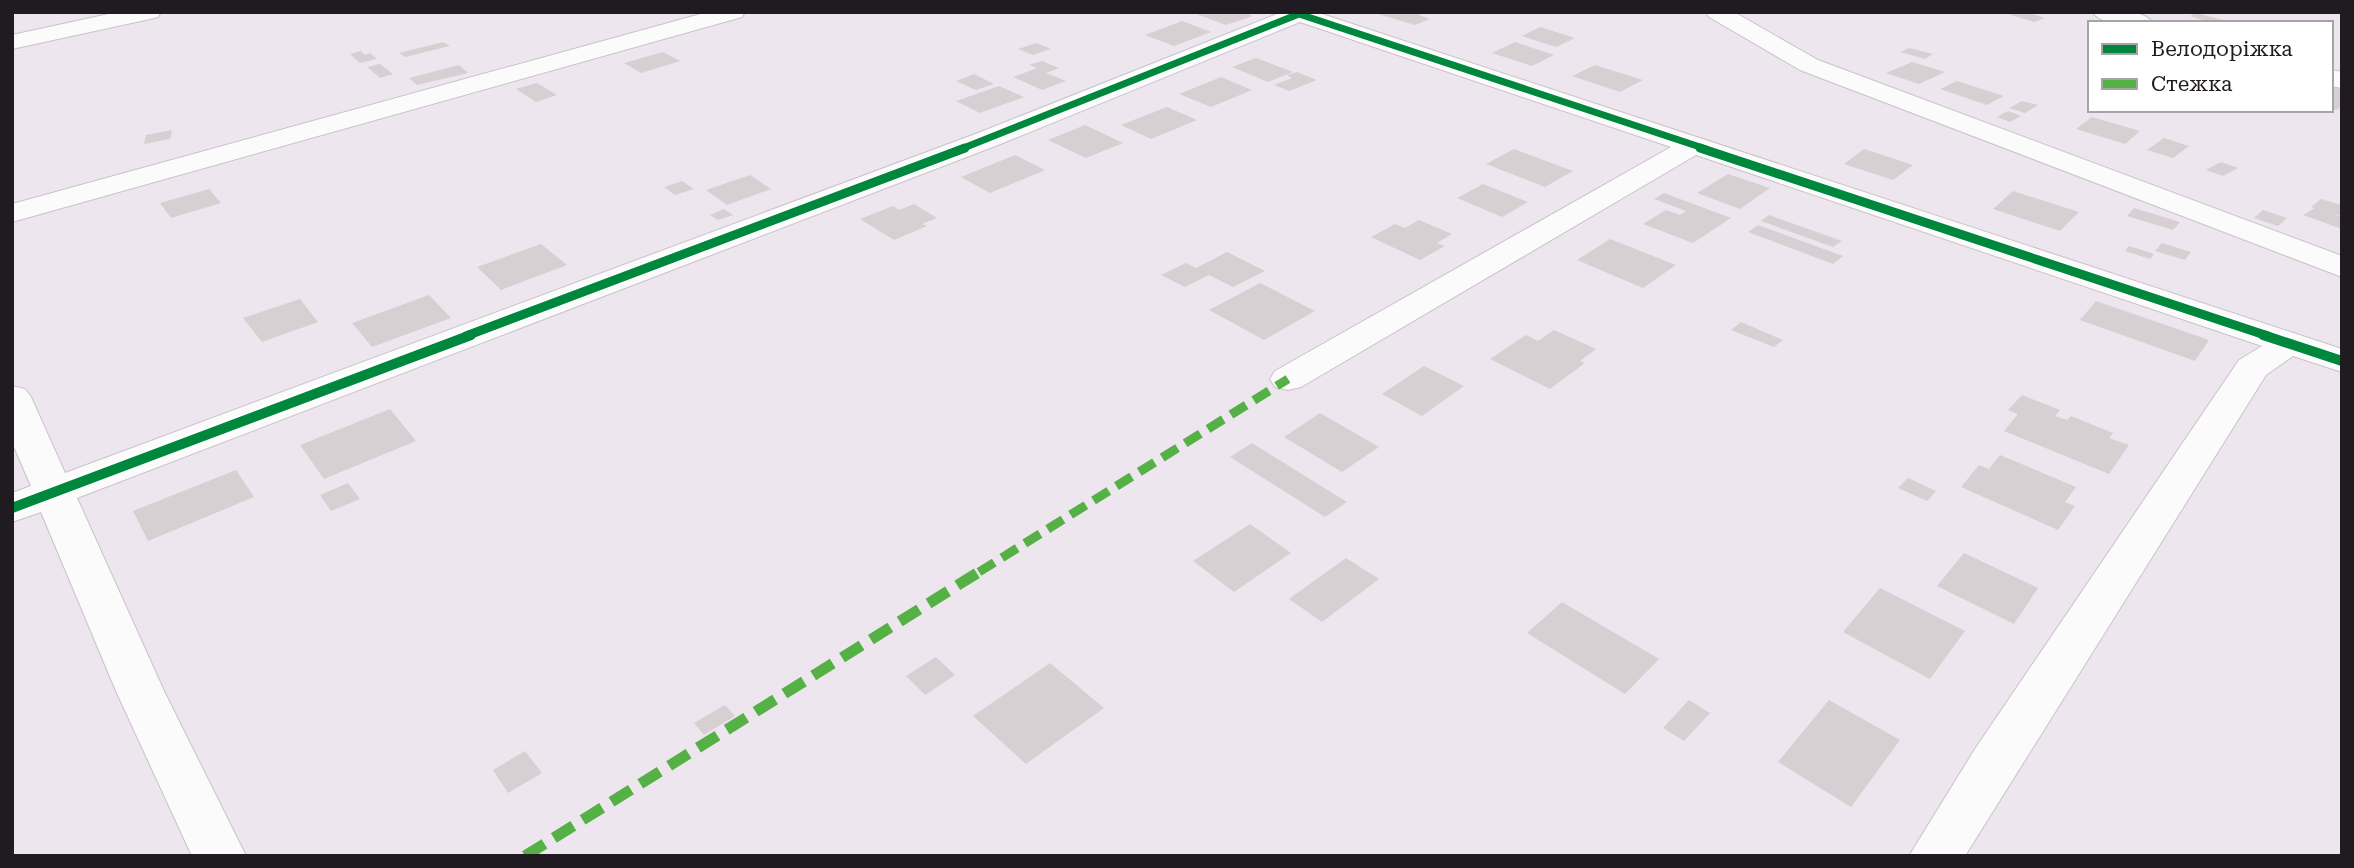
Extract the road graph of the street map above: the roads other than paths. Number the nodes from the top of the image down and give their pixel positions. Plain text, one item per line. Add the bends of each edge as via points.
1 (150, 12) edge
2 (734, 12) edge
3 (1717, 12) edge
4 (2103, 12) edge
5 (1298, 13) edge
6 (2135, 21) edge
7 (12, 42) edge
8 (1692, 146) junction
9 (12, 213) edge
10 (2342, 267) edge
11 (2287, 345) junction
12 (2342, 361) edge
13 (1288, 379) dead end
14 (12, 397) edge
15 (55, 492) junction
16 (12, 508) edge
17 (219, 856) edge
18 (1936, 856) edge

1 - 7 street
2 - 9 street
3 - 10 street via 1809,65
4 - 6 street
5 - 8 street
5 - 15 street via 988,139
8 - 11 street
8 - 13 street
11 - 12 street
11 - 18 street via 2252,368
14 - 15 street
15 - 16 street
15 - 17 street via 140,691

